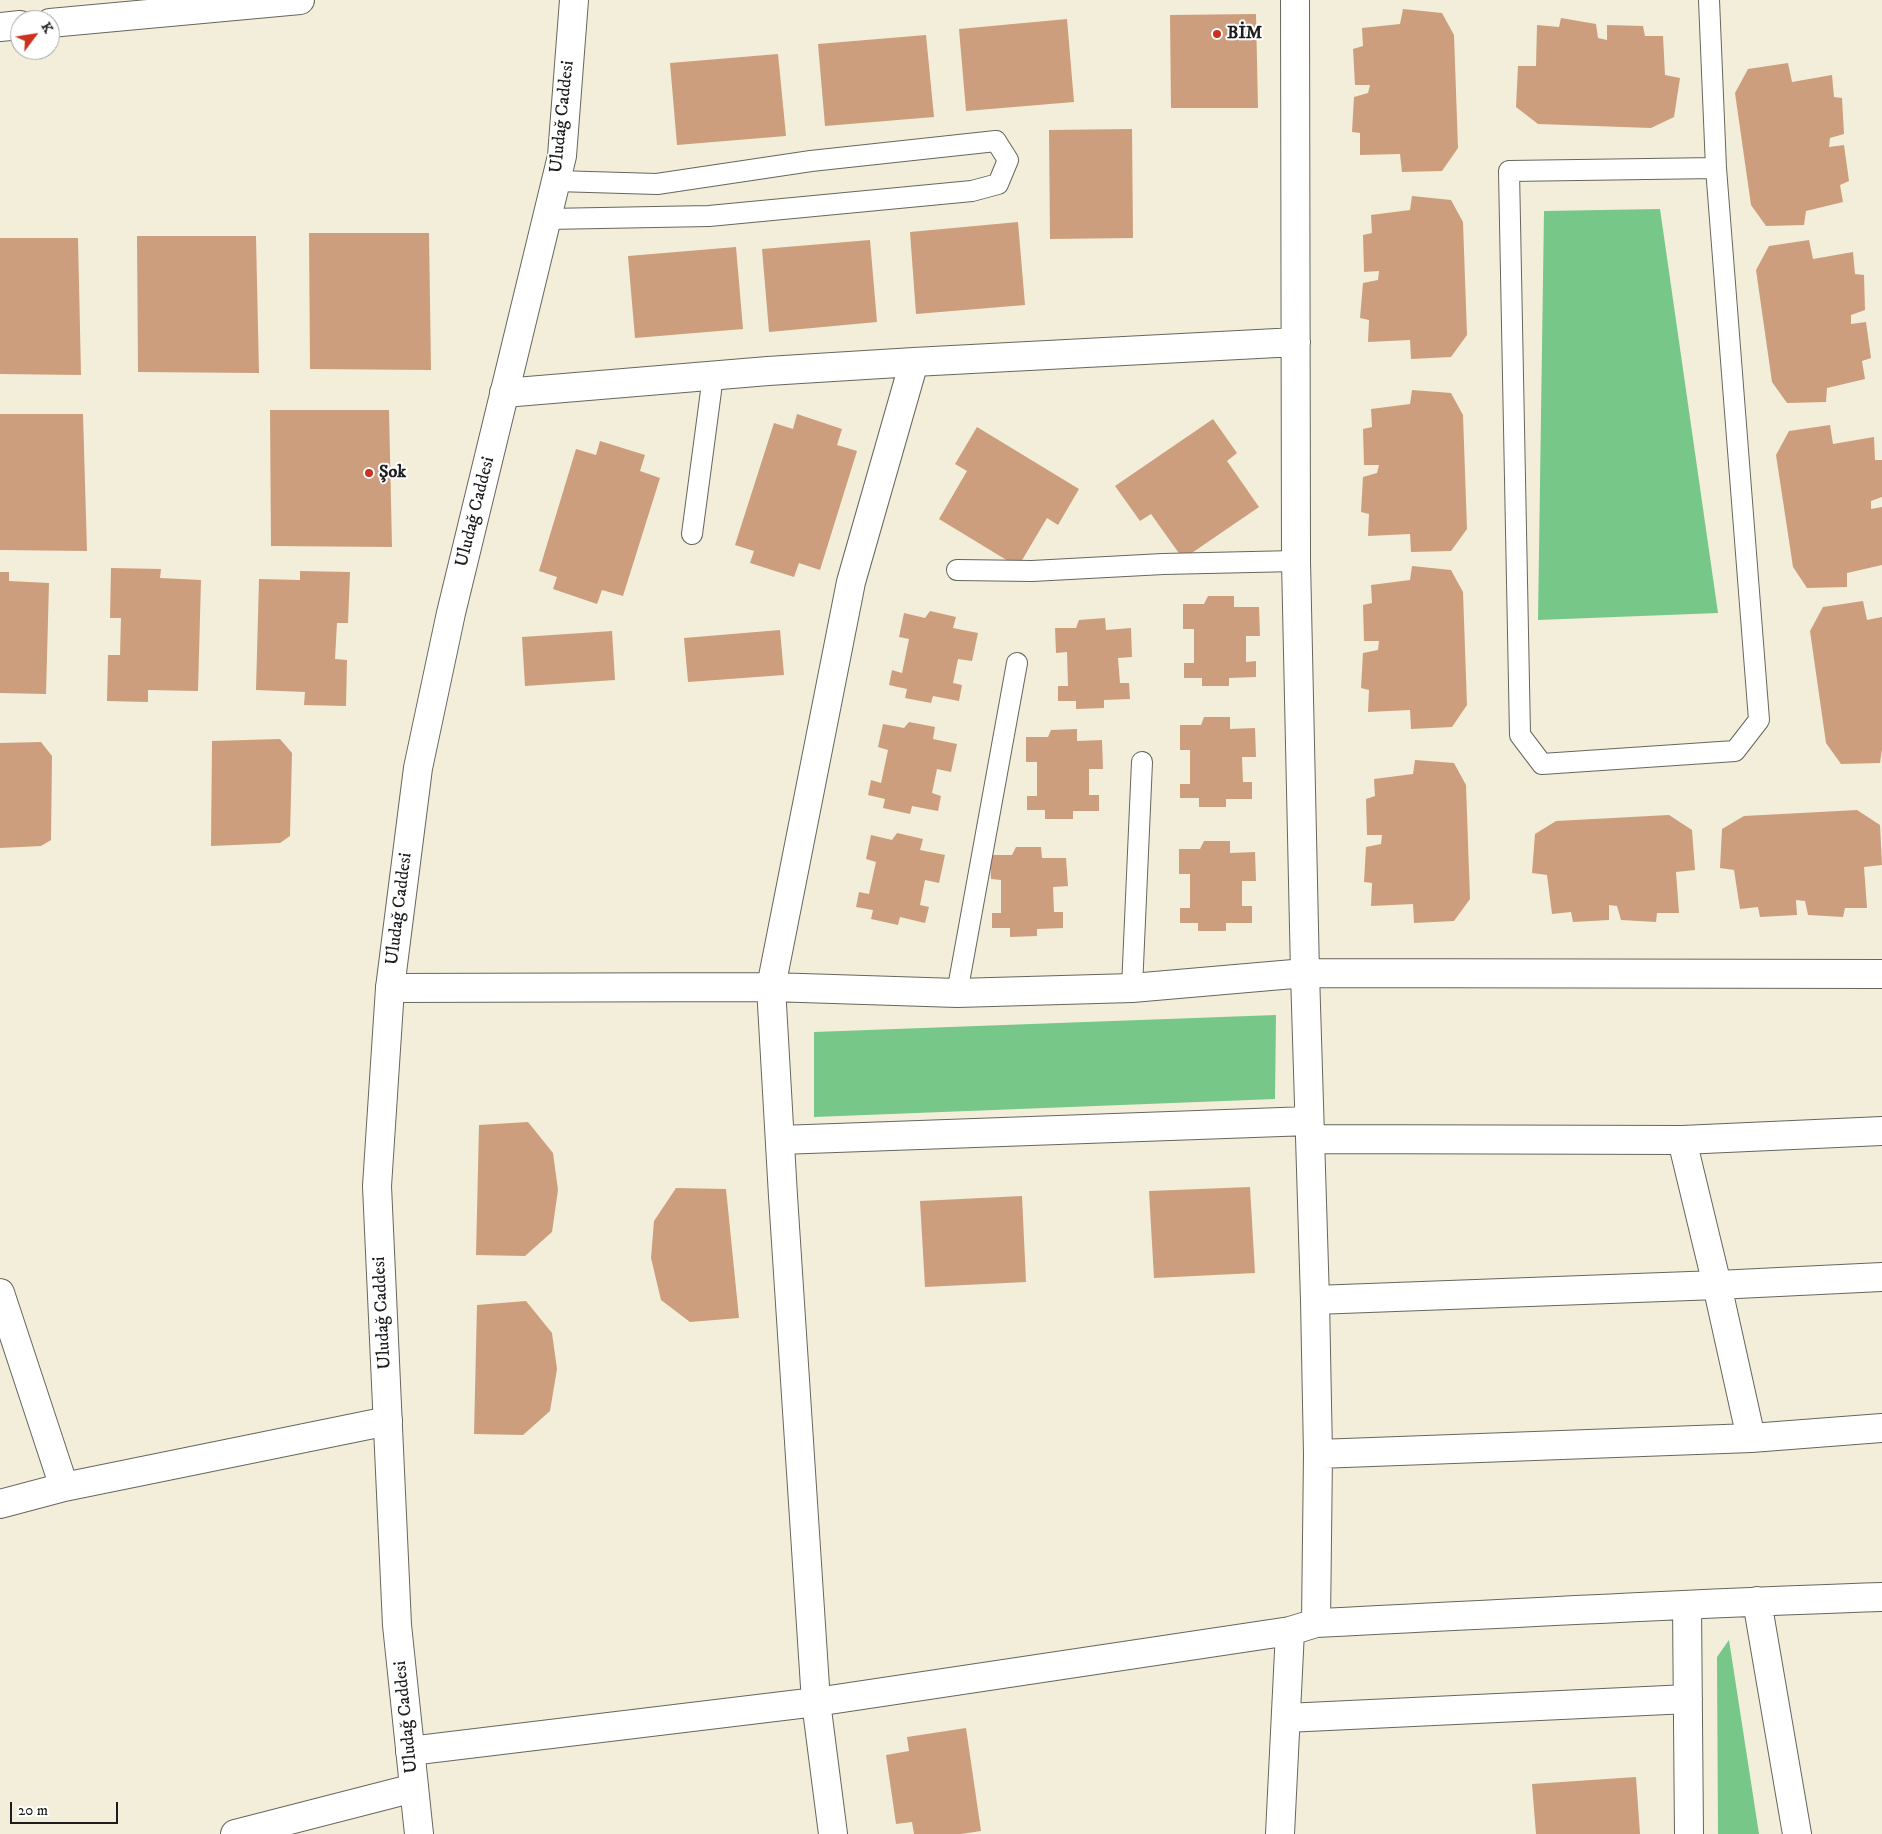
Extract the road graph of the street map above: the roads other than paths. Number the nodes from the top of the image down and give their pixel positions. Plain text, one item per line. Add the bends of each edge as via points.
1 (300, 0) edge
2 (574, 0) edge
3 (1296, 0) edge
4 (1710, 0) edge
5 (60, 22) edge
6 (1716, 168) junction
7 (556, 181) junction
8 (547, 218) junction
9 (1296, 342) junction
10 (914, 362) junction
11 (713, 376) junction
12 (504, 393) junction
13 (692, 534) dead end
14 (1296, 561) junction
15 (956, 570) dead end
16 (1017, 663) dead end
17 (1142, 762) dead end
18 (1305, 973) junction
19 (1882, 974) edge
20 (771, 987) junction
21 (390, 988) junction
22 (1132, 988) junction
23 (957, 993) junction
24 (1309, 1130) junction
25 (1882, 1131) edge
26 (780, 1140) junction
27 (1682, 1140) junction
28 (1882, 1277) edge
29 (1717, 1285) junction
30 (0, 1293) edge
31 (1315, 1300) junction
32 (388, 1421) junction
33 (1882, 1428) edge
34 (1751, 1438) junction
35 (1318, 1454) junction
36 (64, 1487) junction
37 (0, 1504) edge
38 (1882, 1597) edge
39 (1757, 1601) junction
40 (1687, 1606) junction
41 (1316, 1623) junction
42 (1290, 1631) junction
43 (1688, 1699) junction
44 (816, 1702) junction
45 (1286, 1718) junction
46 (410, 1751) junction
47 (414, 1788) junction
48 (235, 1834) edge
49 (419, 1834) edge
50 (833, 1834) edge
51 (1280, 1834) edge
52 (1689, 1834) edge
53 (1797, 1834) edge

1 - 5 street
2 - 7 street, Uludağ Caddesi via 562,156
3 - 9 street
4 - 6 lane
6 - 6 lane via 1759,720 1734,750 1542,764 1520,736 1509,171
7 - 8 street, Uludağ Caddesi
7 - 8 lane via 657,184 811,161 996,142 1008,160 998,184 972,191 709,216
8 - 12 street, Uludağ Caddesi
9 - 10 street
9 - 14 street
10 - 11 street
10 - 20 street via 852,582
11 - 12 street
11 - 13 lane
12 - 21 street, Uludağ Caddesi via 418,768
14 - 15 lane via 1032,571
14 - 18 street
16 - 23 lane
17 - 22 lane
18 - 19 street
18 - 22 street
18 - 24 street
20 - 21 street
20 - 23 street
20 - 26 street
21 - 32 street, Uludağ Caddesi via 377,1186
22 - 23 street
24 - 26 street
24 - 27 street
24 - 31 street
25 - 27 street
26 - 44 street
27 - 29 street
28 - 29 street
29 - 31 street
29 - 34 street
30 - 36 street
31 - 35 street
32 - 36 street
32 - 46 street, Uludağ Caddesi via 397,1625
33 - 34 street
34 - 35 street
35 - 41 street
36 - 37 street
38 - 39 street
39 - 40 street
39 - 53 street
40 - 41 street
40 - 43 street
41 - 42 street
42 - 44 street
42 - 45 street
43 - 45 street
43 - 52 street
44 - 46 street
44 - 50 street
45 - 51 street
46 - 47 street, Uludağ Caddesi
47 - 48 street
47 - 49 street, Uludağ Caddesi

